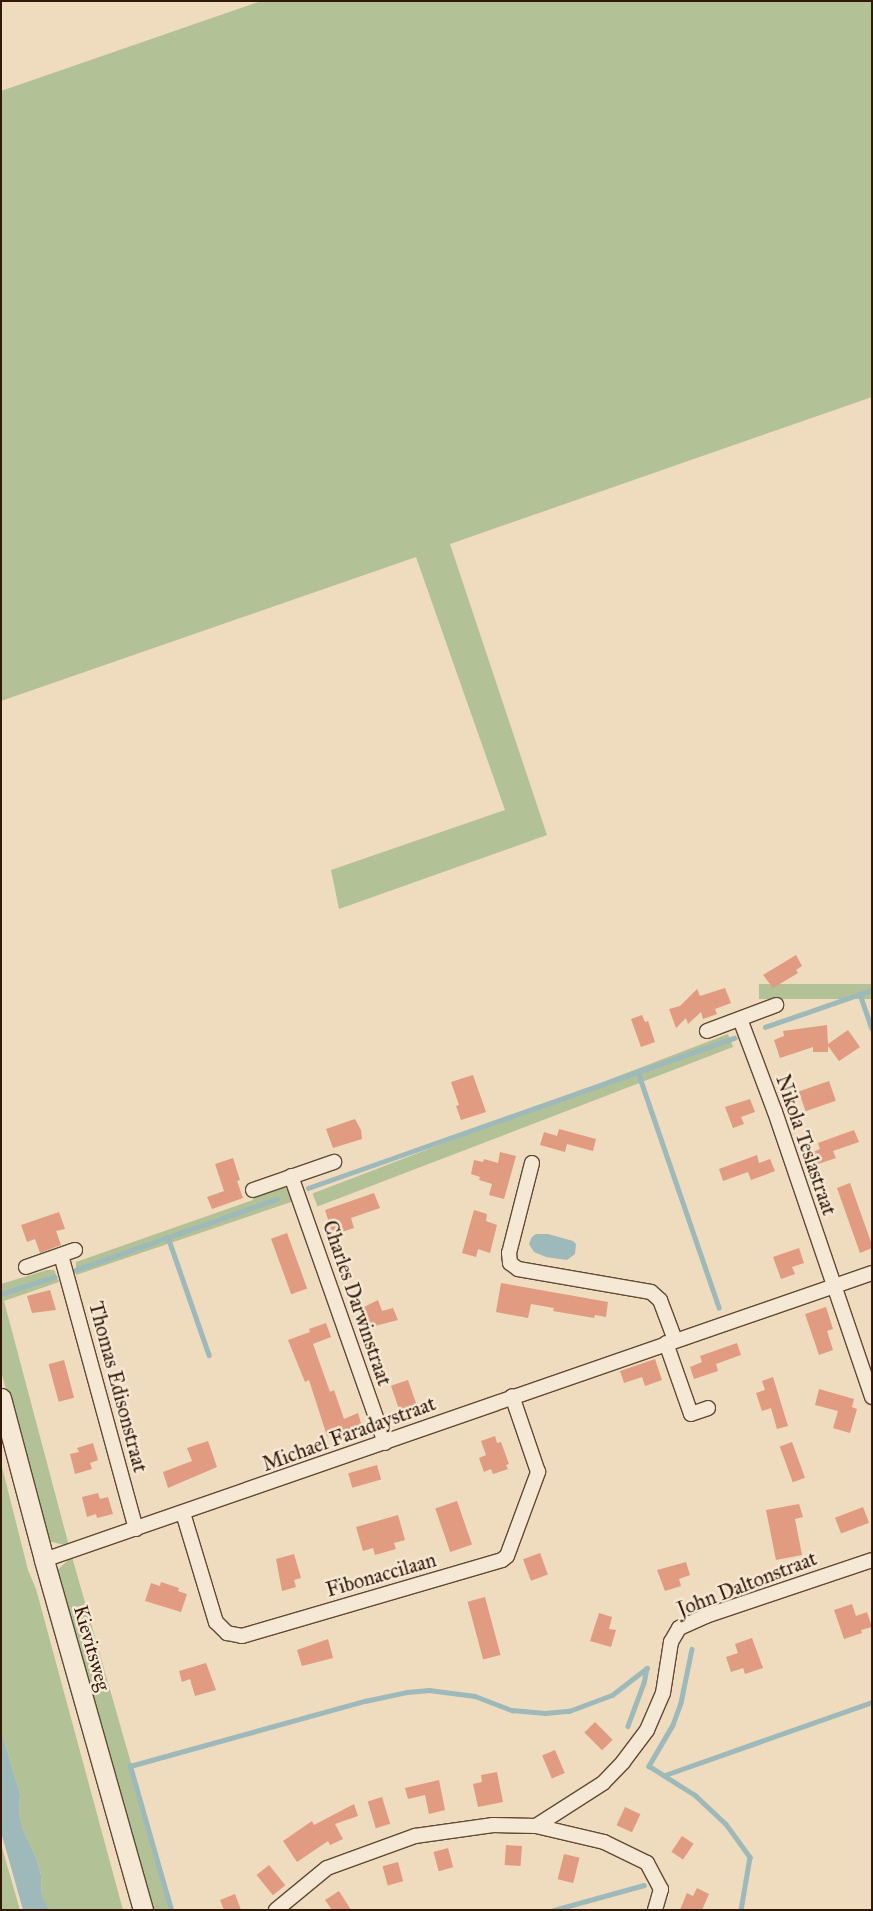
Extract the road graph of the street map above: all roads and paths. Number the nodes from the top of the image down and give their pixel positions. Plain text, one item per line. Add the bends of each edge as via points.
1 (776, 1005) dead end
2 (740, 1019) junction
3 (707, 1031) dead end
4 (334, 1162) dead end
5 (532, 1163) dead end
6 (291, 1176) junction
7 (253, 1190) dead end
8 (76, 1250) dead end
9 (61, 1255) junction
10 (26, 1268) dead end
11 (872, 1273) edge
12 (834, 1286) junction
13 (671, 1342) junction
14 (512, 1396) junction
15 (872, 1397) edge
16 (1, 1398) edge
17 (708, 1408) dead end
18 (385, 1443) junction
19 (183, 1513) junction
20 (136, 1529) junction
21 (44, 1560) junction
22 (872, 1560) edge
23 (536, 1826) junction
24 (143, 1910) edge
25 (276, 1910) edge
26 (655, 1910) edge

1 - 2 street
2 - 3 street
2 - 12 street, Nikola Teslastraat
4 - 6 street
5 - 13 street via 509,1253 510,1263 518,1269 651,1292 660,1300
6 - 7 street
6 - 18 street, Charles Darwinstraat
8 - 9 street
9 - 10 street
9 - 20 street, Thomas Edisonstraat
11 - 12 street, Michael Faradaystraat
12 - 13 street, Michael Faradaystraat
12 - 15 street
13 - 14 street, Michael Faradaystraat
13 - 17 street via 691,1414
14 - 18 street, Michael Faradaystraat
14 - 19 street, Fibonaccilaan via 538,1472 507,1556 502,1560 242,1636 227,1633 216,1622
16 - 21 street, Kievitsweg
18 - 19 street, Michael Faradaystraat
19 - 20 street, Michael Faradaystraat
20 - 21 street, Michael Faradaystraat
21 - 24 street, Kievitsweg
22 - 23 street, John Daltonstraat via 679,1628 671,1642 663,1693 647,1730 624,1762 603,1783
23 - 25 street via 493,1825 415,1836 327,1868
23 - 26 street via 604,1842 647,1863 661,1889

